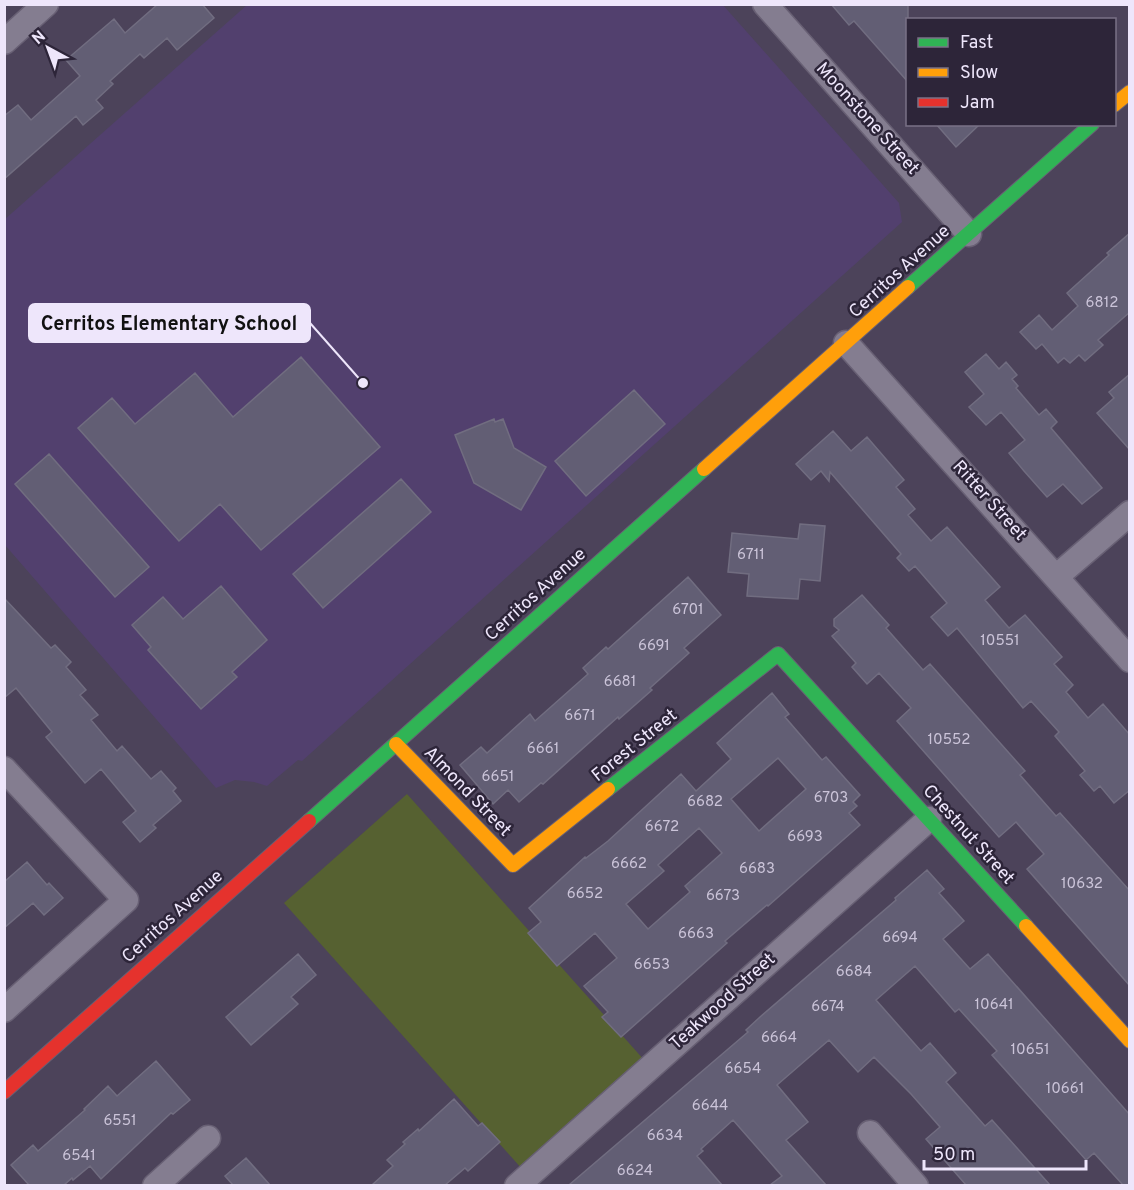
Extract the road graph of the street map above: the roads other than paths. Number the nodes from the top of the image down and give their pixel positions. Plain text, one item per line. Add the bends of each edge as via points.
1 (765, 4) edge
2 (38, 7) edge
3 (4, 42) edge
4 (1130, 92) edge
5 (1116, 103) edge
6 (1090, 126) edge
7 (969, 234) junction
8 (846, 343) junction
9 (1130, 513) edge
10 (1056, 577) junction
11 (778, 654) joint
12 (1130, 660) edge
13 (396, 744) junction
14 (4, 769) edge
15 (929, 819) junction
16 (513, 865) joint
17 (4, 1010) edge
18 (1130, 1041) edge
19 (4, 1092) edge
20 (870, 1133) dead end
21 (208, 1138) dead end
22 (155, 1185) edge
23 (517, 1185) edge
24 (916, 1185) edge

1 - 7 street, Moonstone Street
2 - 3 street
4 - 5 main road
6 - 7 main road, Cerritos Avenue
7 - 8 main road, Cerritos Avenue
8 - 10 street, Ritter Street
8 - 13 main road, Cerritos Avenue
9 - 10 street
10 - 12 street, Ritter Street
11 - 15 main road, Chestnut Street
11 - 16 main road, Forest Street
13 - 16 main road, Almond Street
13 - 19 main road, Cerritos Avenue
14 - 17 street via 126,900
15 - 18 main road, Chestnut Street
15 - 23 street, Teakwood Street
20 - 24 street
21 - 22 street

